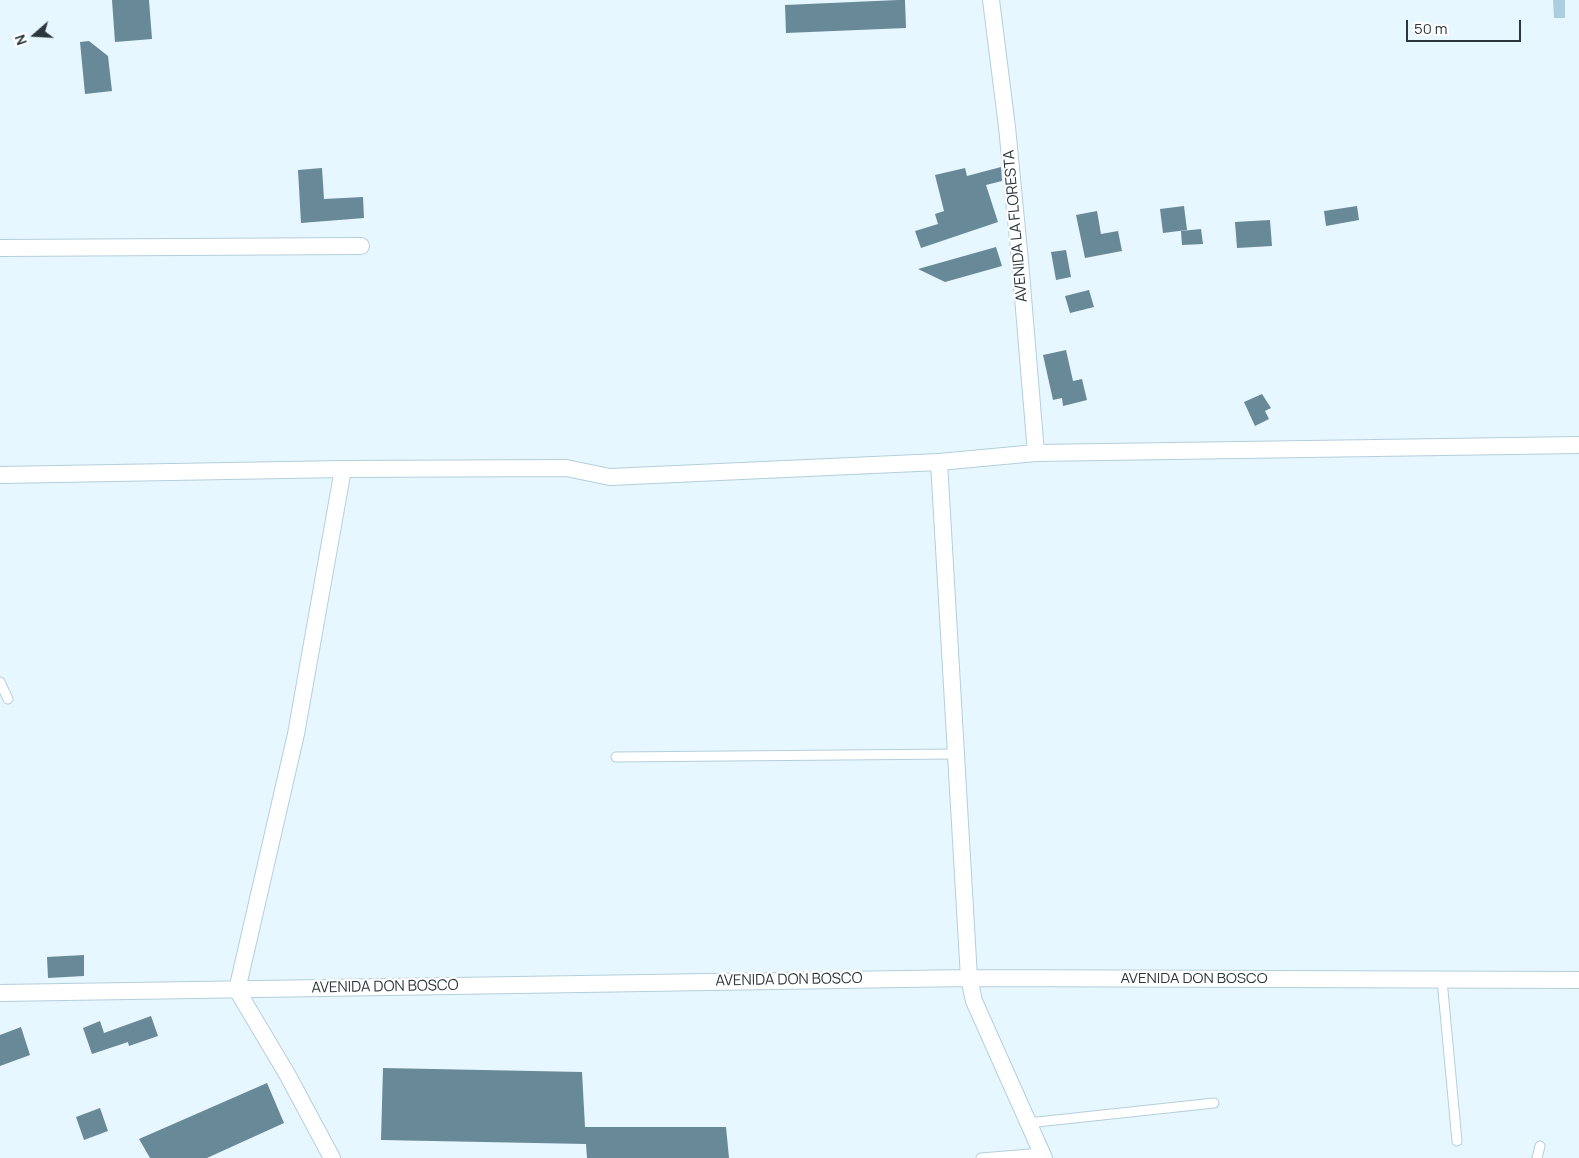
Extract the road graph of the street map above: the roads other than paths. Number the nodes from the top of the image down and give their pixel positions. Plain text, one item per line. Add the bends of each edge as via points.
1 (991, 0) edge
2 (361, 246) dead end
3 (0, 248) edge
4 (1579, 445) edge
5 (1036, 453) junction
6 (939, 462) junction
7 (343, 469) junction
8 (0, 474) edge
9 (0, 682) edge
10 (8, 699) dead end
11 (956, 754) junction
12 (616, 757) dead end
13 (969, 978) junction
14 (1442, 980) junction
15 (1579, 980) edge
16 (237, 990) junction
17 (0, 993) edge
18 (1214, 1103) dead end
19 (1028, 1122) junction
20 (1458, 1141) dead end
21 (1540, 1146) dead end
22 (1043, 1155) edge
23 (332, 1158) edge
24 (981, 1158) edge
25 (1537, 1158) edge

1 - 5 street, AVENIDA LA FLORESTA via 1007,127
2 - 3 street
4 - 5 street
5 - 6 street
6 - 7 street via 610,478 566,468
6 - 11 street
7 - 8 street
7 - 16 street via 296,734
9 - 10 lane
11 - 12 lane
11 - 13 street
13 - 14 street, AVENIDA DON BOSCO
13 - 16 street, AVENIDA DON BOSCO
13 - 19 street via 974,1001
14 - 15 street, AVENIDA DON BOSCO
14 - 20 lane
16 - 17 street, AVENIDA DON BOSCO
16 - 23 street
18 - 19 lane
19 - 22 street
21 - 25 lane
22 - 24 lane

